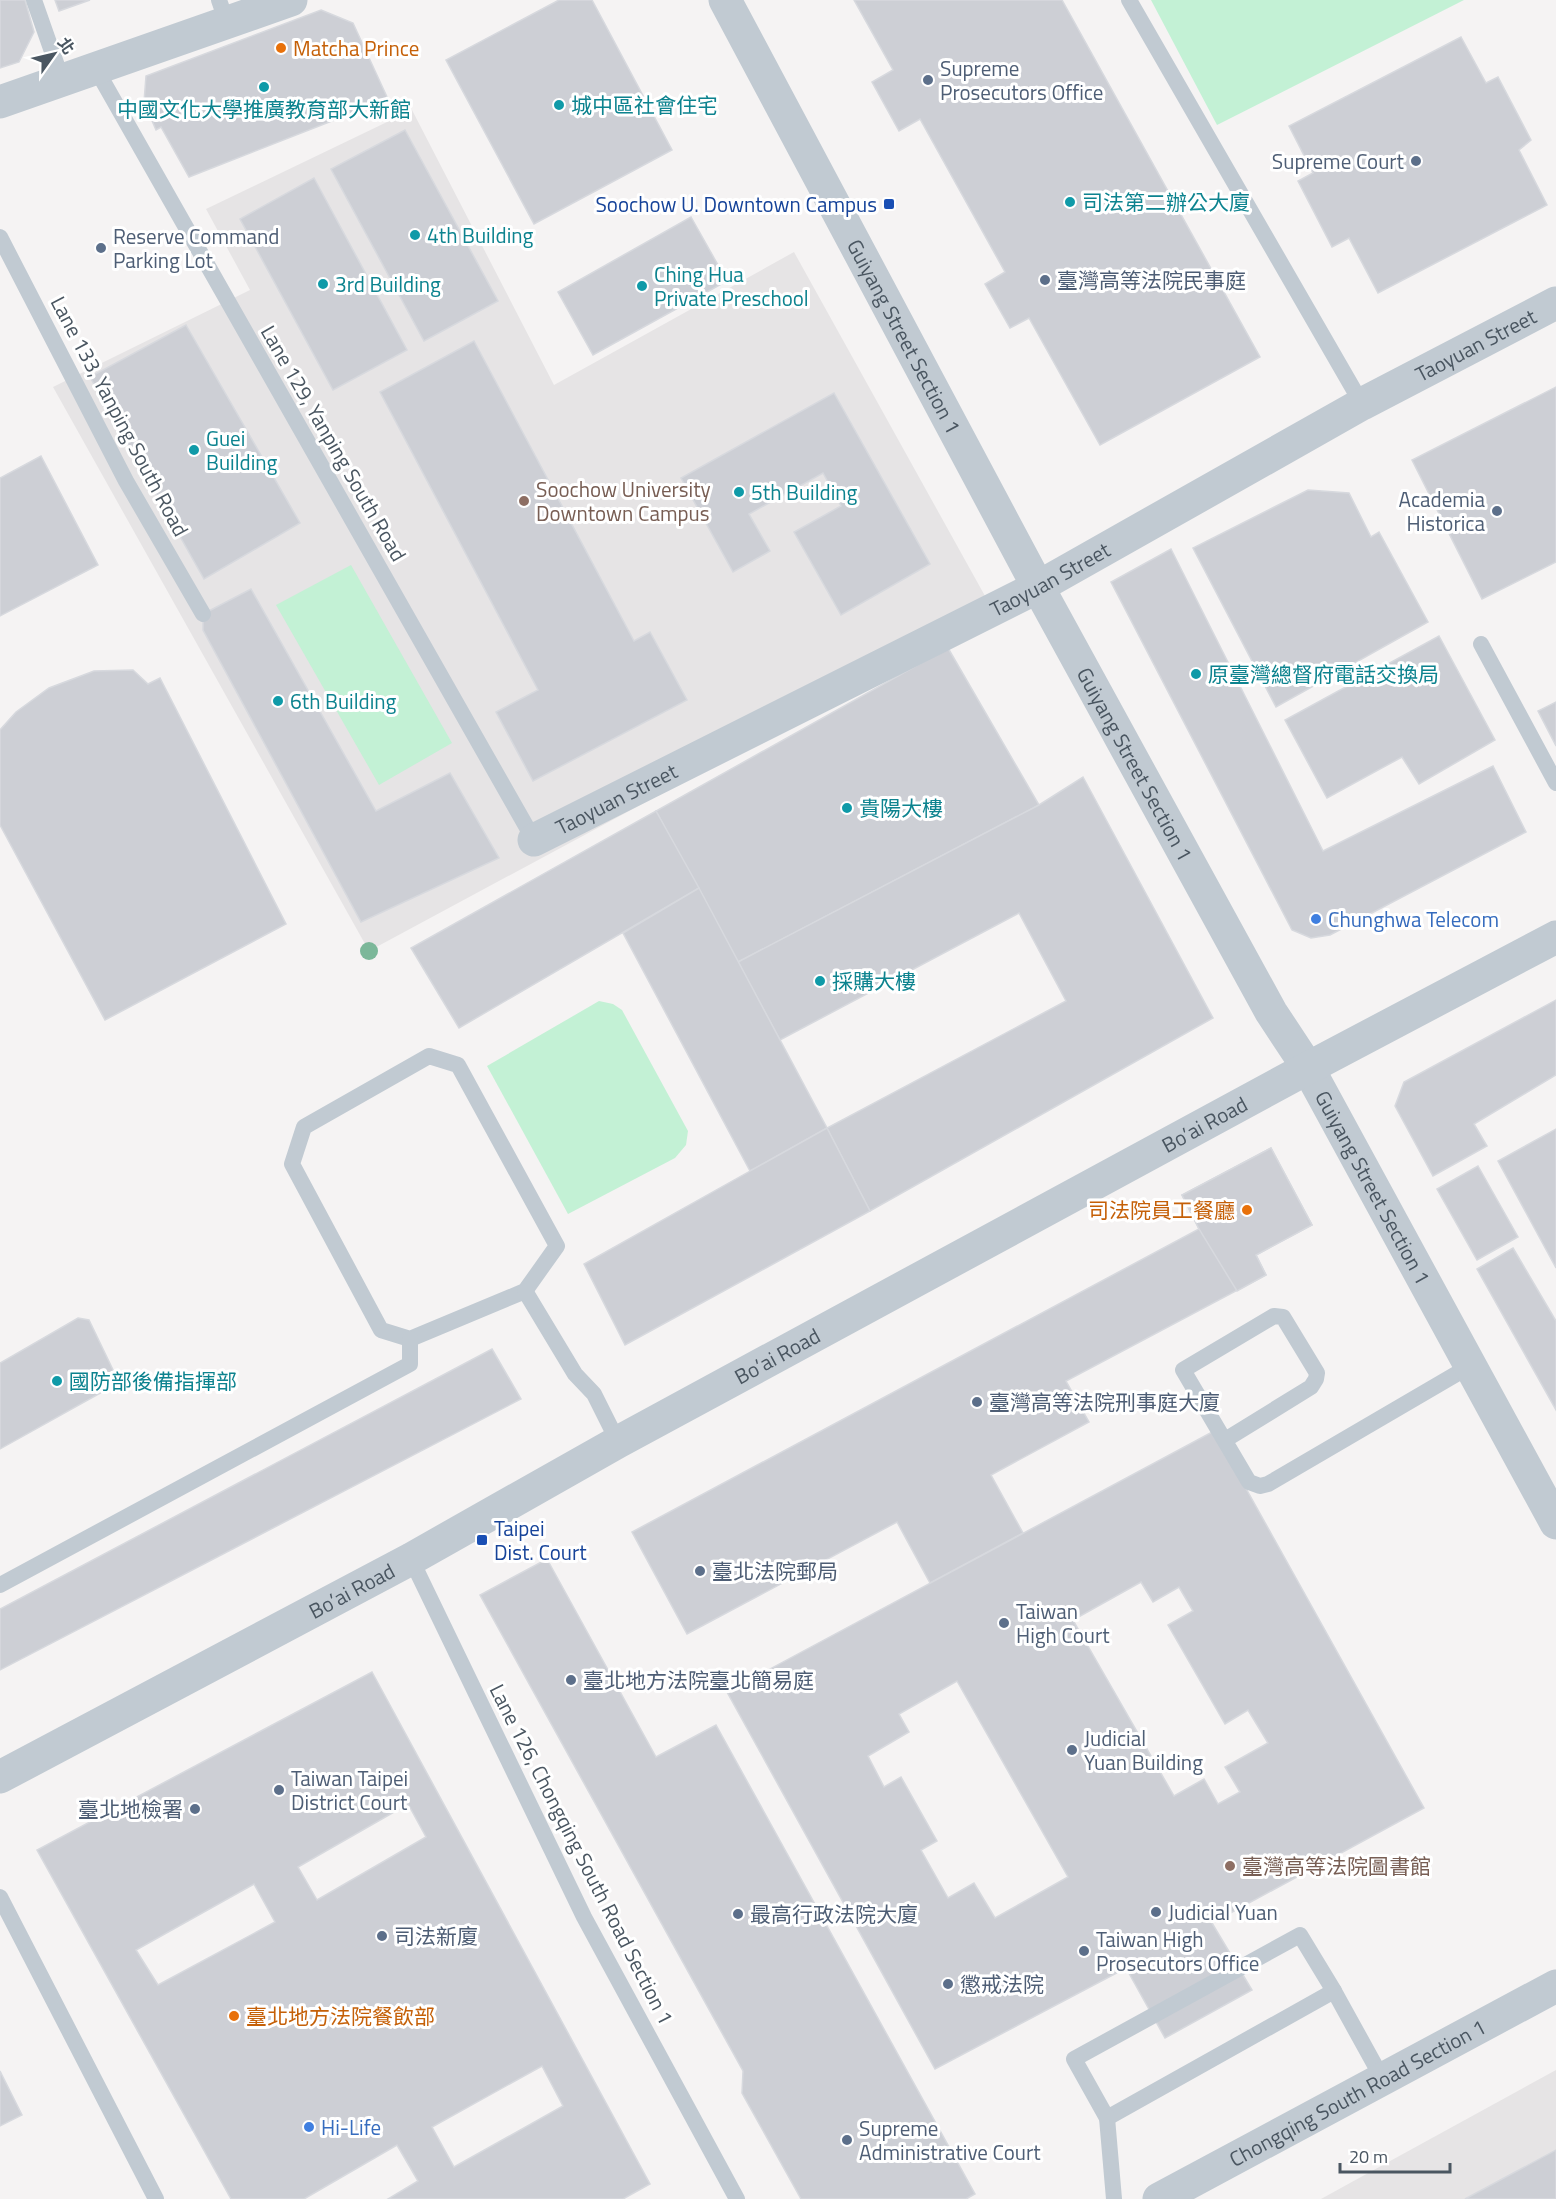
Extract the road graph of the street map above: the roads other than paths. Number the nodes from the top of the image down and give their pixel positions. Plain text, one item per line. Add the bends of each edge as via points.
1 (34, 0) edge
2 (291, 0) edge
3 (725, 0) edge
4 (1129, 0) edge
5 (223, 11) edge
6 (96, 69) junction
7 (63, 80) junction
8 (0, 102) edge
9 (0, 237) edge
10 (1556, 303) edge
11 (1362, 404) junction
12 (1038, 587) junction
13 (203, 614) dead end
14 (1481, 644) dead end
15 (1556, 783) edge
16 (534, 840) joint
17 (1556, 937) edge
18 (1308, 1068) junction
19 (525, 1291) junction
20 (410, 1339) junction
21 (1470, 1366) junction
22 (1225, 1440) junction
23 (618, 1442) junction
24 (1556, 1523) edge
25 (411, 1558) junction
26 (0, 1585) edge
27 (0, 1777) edge
28 (0, 1897) edge
29 (1556, 1986) edge
30 (1334, 1991) junction
31 (1382, 2079) junction
32 (1107, 2118) junction
33 (156, 2199) edge
34 (737, 2199) edge
35 (1114, 2199) edge
36 (1160, 2199) edge

1 - 7 lane
2 - 5 street
3 - 12 street, Guiyang Street Section 1
4 - 11 lane
5 - 6 street
6 - 7 street
6 - 16 lane, Lane 129, Yanping South Road
7 - 8 street
9 - 13 lane, Lane 133, Yanping South Road via 126,481
10 - 11 street, Taoyuan Street
11 - 12 street, Taoyuan Street
12 - 16 street, Taoyuan Street
12 - 18 street, Guiyang Street Section 1 via 1271,1012
14 - 15 lane
17 - 18 street, Bo’ai Road
18 - 21 street, Guiyang Street Section 1
18 - 23 street, Bo’ai Road
19 - 20 lane
19 - 20 lane via 557,1246 458,1065 429,1056 304,1127 292,1164 381,1330
19 - 23 lane via 575,1374 594,1394
20 - 26 lane via 410,1364
21 - 22 lane via 1268,1484 1249,1482
21 - 24 street, Guiyang Street Section 1
22 - 22 lane via 1183,1370 1274,1316 1283,1317 1317,1372 1316,1380 1311,1387
23 - 25 street, Bo’ai Road
25 - 27 street, Bo’ai Road
25 - 34 lane, Lane 126, Chongqing South Road Section 1 via 584,1917
28 - 33 lane
29 - 31 street, Chongqing South Road Section 1
30 - 31 lane
30 - 32 lane
30 - 32 lane via 1300,1935 1074,2059
31 - 36 street, Chongqing South Road Section 1
32 - 35 lane

